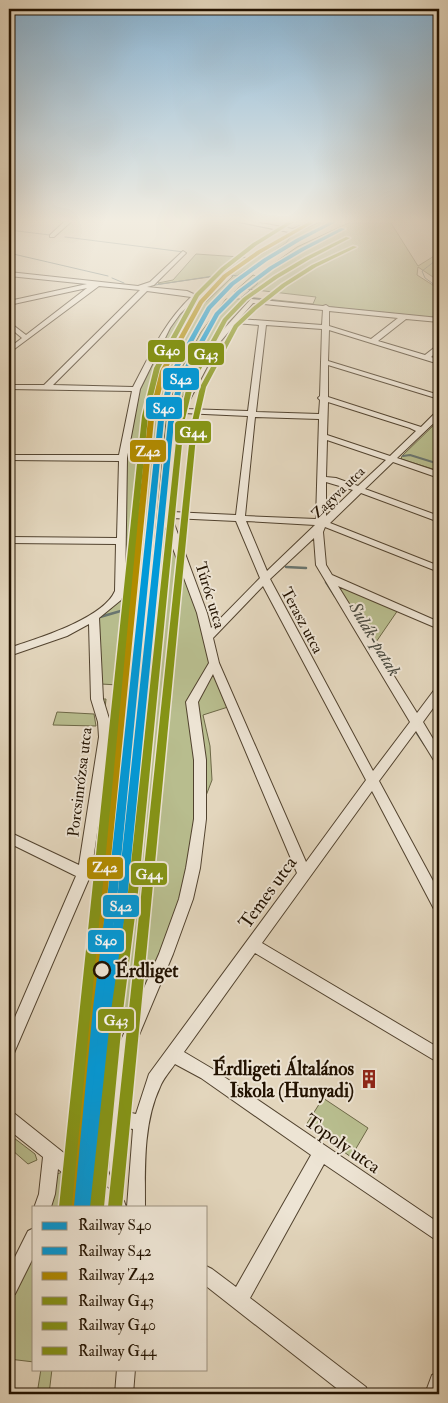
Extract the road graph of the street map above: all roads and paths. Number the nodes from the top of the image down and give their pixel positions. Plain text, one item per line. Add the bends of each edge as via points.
1 (87, 285) edge
2 (95, 285) edge
3 (116, 285) edge
4 (146, 285) edge
5 (135, 288) junction
6 (145, 289) junction
7 (9, 303) edge
8 (326, 307) junction
9 (406, 316) junction
10 (439, 320) edge
11 (234, 321) junction
12 (9, 324) edge
13 (263, 324) junction
14 (325, 327) junction
15 (26, 338) junction
16 (372, 342) junction
17 (439, 346) edge
18 (9, 351) edge
19 (426, 358) junction
20 (325, 362) junction
21 (439, 362) edge
22 (9, 388) edge
23 (46, 388) junction
24 (136, 389) junction
25 (439, 397) edge
26 (322, 398) junction
27 (180, 412) junction
28 (252, 414) junction
29 (439, 414) edge
30 (323, 417) junction
31 (422, 431) junction
32 (322, 436) junction
33 (9, 456) edge
34 (123, 458) junction
35 (392, 459) junction
36 (439, 475) edge
37 (321, 479) junction
38 (360, 490) junction
39 (168, 514) junction
40 (240, 518) junction
41 (439, 519) edge
42 (321, 525) junction
43 (9, 540) edge
44 (315, 540) junction
45 (120, 541) junction
46 (439, 569) edge
47 (328, 576) junction
48 (266, 579) junction
49 (270, 590) junction
50 (256, 591) junction
51 (94, 617) junction
52 (439, 626) edge
53 (208, 637) junction
54 (9, 652) edge
55 (214, 663) junction
56 (439, 692) edge
57 (416, 723) junction
58 (439, 759) edge
59 (372, 781) junction
60 (9, 838) edge
61 (84, 874) junction
62 (304, 875) junction
63 (439, 905) edge
64 (253, 945) junction
65 (9, 1048) edge
66 (172, 1054) junction
67 (439, 1056) edge
68 (119, 1118) junction
69 (9, 1120) edge
70 (142, 1123) junction
71 (321, 1152) junction
72 (51, 1155) junction
73 (117, 1170) dead end
74 (42, 1206) edge
75 (117, 1206) edge
76 (136, 1206) edge
77 (439, 1234) edge
78 (32, 1241) edge
79 (208, 1277) edge
80 (9, 1288) edge
81 (239, 1300) junction
82 (126, 1370) edge
83 (439, 1382) edge
84 (124, 1394) edge
85 (359, 1394) edge
86 (434, 1394) edge

1 - 7 street
2 - 15 street
3 - 5 street
4 - 5 street
5 - 6 street
6 - 23 street
6 - 24 street via 195,296 167,328
8 - 9 street
8 - 11 street, Túróc utca via 251,301
8 - 14 street
9 - 10 street
9 - 16 street
11 - 13 street
11 - 27 street, Túróc utca via 217,341
12 - 15 street
13 - 14 street
13 - 28 street, Terasz utca
14 - 16 street
14 - 20 street
15 - 18 street
16 - 19 street
17 - 19 street
19 - 21 street
20 - 25 street
20 - 26 street
22 - 23 street
23 - 24 street
24 - 34 street
26 - 30 street
26 - 31 street
27 - 28 street
27 - 39 street, Túróc utca via 174,428 169,469
28 - 30 street
28 - 40 street, Terasz utca
29 - 31 street, Zagyva utca
30 - 32 street
31 - 35 street, Zagyva utca
32 - 35 street
32 - 37 street
33 - 34 street
34 - 45 street
35 - 36 street
35 - 38 street, Zagyva utca
37 - 38 street
37 - 42 street
38 - 41 street
38 - 42 street, Zagyva utca
39 - 40 street
39 - 53 street, Túróc utca
40 - 42 street
40 - 48 street, Terasz utca
42 - 44 street
42 - 46 street
43 - 45 street
44 - 47 street via 321,565
44 - 48 street, Zagyva utca
45 - 51 street via 120,591 117,598
47 - 52 street
47 - 57 street
48 - 49 street, Terasz utca
48 - 50 street, Zagyva utca
49 - 50 street via 262,588
49 - 59 street, Terasz utca
50 - 53 street, Zagyva utca
51 - 54 street via 63,634
51 - 61 street, Porcsinrózsa utca via 97,698 105,737
53 - 55 street, Túróc utca
55 - 62 street, Túróc utca
55 - 68 street via 192,702 200,760 200,819 193,868 186,899 166,954 126,1047
56 - 57 street, Temes utca
57 - 58 street
57 - 59 street, Temes utca
59 - 62 street, Temes utca
59 - 63 street, Terasz utca
60 - 61 street
61 - 65 street, Porcsinrózsa utca
62 - 64 street, Temes utca
64 - 66 street, Temes utca
64 - 67 street
66 - 70 street, Temes utca via 148,1092
66 - 71 street, Topoly utca via 206,1073
68 - 70 street
68 - 73 street
69 - 72 street
70 - 76 street, Temes utca
71 - 77 street, Topoly utca
71 - 81 street
72 - 74 street via 47,1194
72 - 75 street
78 - 80 street
79 - 81 street
81 - 85 street
82 - 84 street
83 - 86 street

